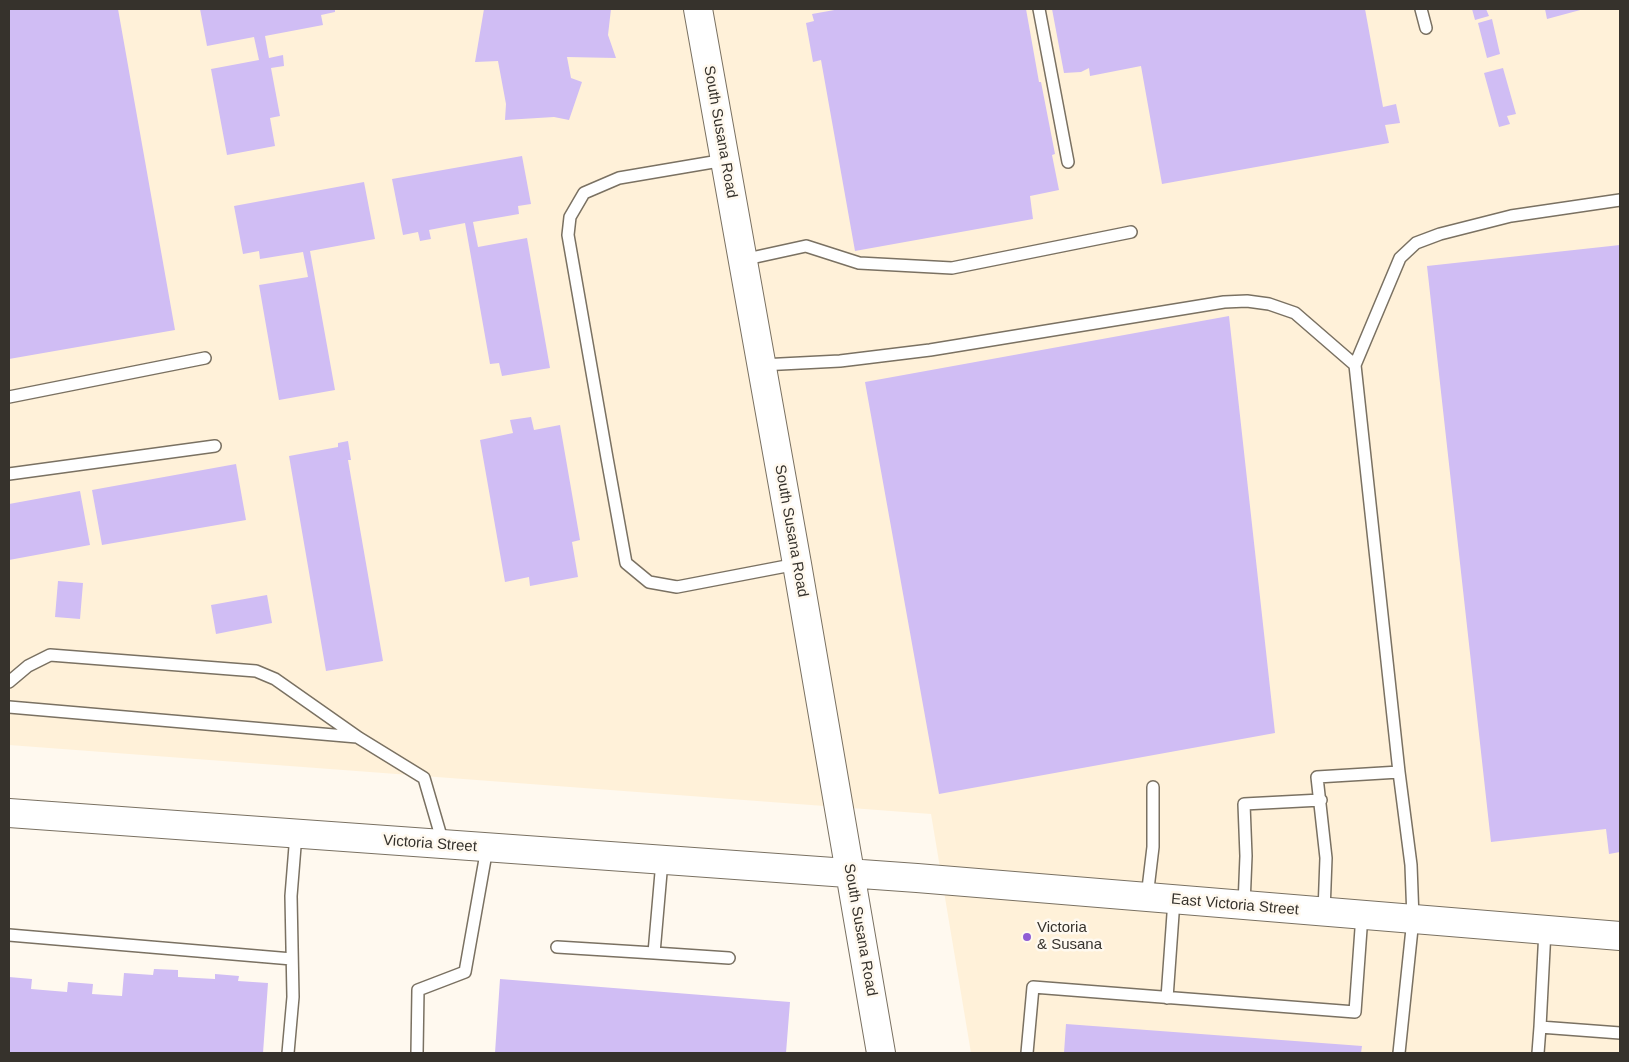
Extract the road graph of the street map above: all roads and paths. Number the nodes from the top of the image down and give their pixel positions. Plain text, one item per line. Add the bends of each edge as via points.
1 (698, 9) edge
2 (1039, 9) edge
3 (1422, 9) edge
4 (1426, 28) dead end
5 (725, 160) junction
6 (1068, 162) dead end
7 (1620, 200) edge
8 (1131, 232) dead end
9 (742, 260) junction
10 (205, 358) dead end
11 (761, 365) junction
12 (1355, 365) junction
13 (9, 397) edge
14 (215, 446) dead end
15 (9, 474) edge
16 (797, 564) junction
17 (9, 682) edge
18 (9, 707) edge
19 (359, 738) junction
20 (1399, 772) junction
21 (1153, 786) dead end
22 (1321, 800) junction
23 (9, 813) edge
24 (296, 834) junction
25 (444, 845) junction
26 (487, 848) junction
27 (662, 861) junction
28 (850, 874) junction
29 (1147, 897) junction
30 (1174, 900) junction
31 (1244, 905) junction
32 (1324, 912) junction
33 (1362, 915) junction
34 (1413, 919) junction
35 (1545, 930) junction
36 (9, 935) edge
37 (1620, 936) edge
38 (557, 946) dead end
39 (654, 953) junction
40 (729, 958) dead end
41 (292, 959) junction
42 (1167, 998) junction
43 (1540, 1027) junction
44 (1620, 1033) edge
45 (288, 1053) edge
46 (417, 1053) edge
47 (881, 1053) edge
48 (1027, 1053) edge
49 (1400, 1053) edge
50 (1538, 1053) edge

1 - 5 street, South Susana Road
2 - 6 lane
3 - 4 lane
5 - 9 street, South Susana Road
5 - 16 lane via 619,178 584,193 570,217 568,235 626,563 649,582 677,587
7 - 12 lane via 1512,216 1416,243 1400,258
8 - 9 lane via 952,268 859,263 806,246
9 - 11 street, South Susana Road
10 - 13 lane
11 - 12 lane via 840,361 930,350 1224,302 1247,301 1295,313
11 - 16 street, South Susana Road
12 - 20 lane
14 - 15 lane
16 - 28 street, South Susana Road
17 - 19 lane via 28,666 50,655 256,671 275,679
18 - 19 lane
19 - 25 lane via 424,778
20 - 22 lane via 1317,777
20 - 34 lane via 1411,865
21 - 29 lane via 1153,847
22 - 31 lane via 1244,804
22 - 32 lane via 1326,858
23 - 24 street, Victoria Street
24 - 25 street, Victoria Street
24 - 41 lane via 291,896
25 - 26 street, Victoria Street
26 - 27 street, Victoria Street
26 - 46 lane via 465,972 418,990
27 - 28 street, Victoria Street
27 - 39 lane
28 - 29 street, East Victoria Street
28 - 47 street, South Susana Road
29 - 30 street, East Victoria Street
30 - 31 street, East Victoria Street
30 - 42 lane
31 - 32 street, East Victoria Street
32 - 33 street, East Victoria Street
33 - 34 street, East Victoria Street
33 - 42 lane via 1355,1012
34 - 35 street, East Victoria Street
34 - 49 lane
35 - 37 street, East Victoria Street
35 - 43 lane
36 - 41 lane
38 - 39 lane
39 - 40 lane
41 - 45 lane
42 - 48 lane via 1033,987
43 - 44 lane
43 - 50 lane

